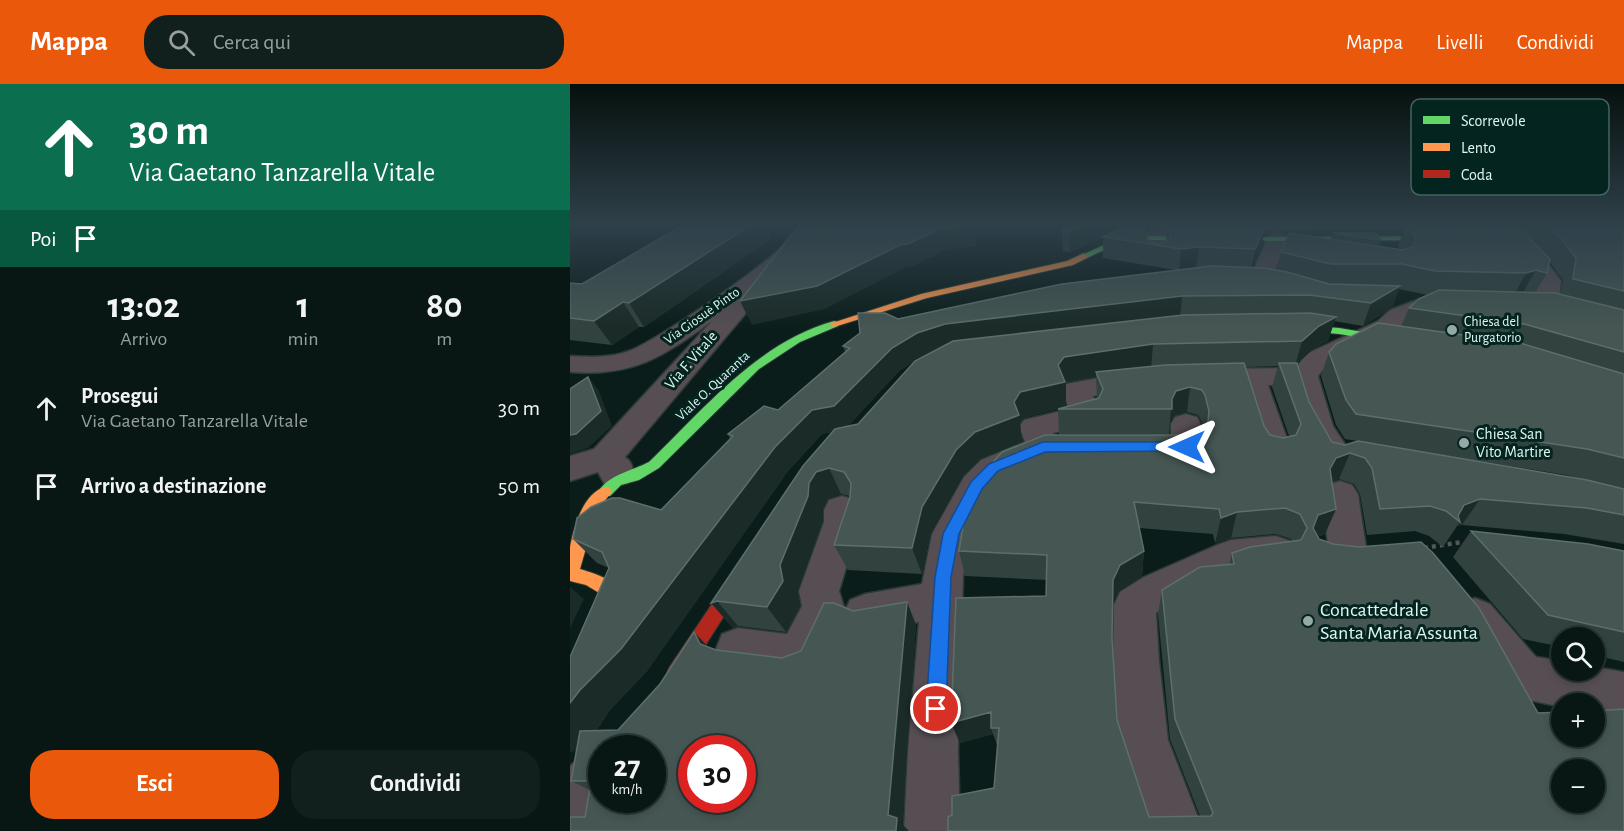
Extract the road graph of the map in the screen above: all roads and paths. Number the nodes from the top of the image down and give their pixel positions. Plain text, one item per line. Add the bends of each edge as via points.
1 (1077, 260) edge
2 (1262, 260) edge
3 (1527, 260) edge
4 (779, 261) joint
5 (1309, 292) edge
6 (1393, 297) edge
7 (1427, 304) junction
8 (1273, 326) edge
9 (1361, 337) junction
10 (1419, 344) edge
11 (570, 364) edge
12 (1304, 376) junction
13 (1252, 378) junction
14 (1186, 435) edge
15 (1043, 447) junction
16 (1079, 447) edge
17 (1127, 447) edge
18 (1275, 450) edge
19 (1345, 455) edge
20 (570, 470) edge
21 (610, 470) junction
22 (1340, 495) dead end
23 (842, 510) dead end
24 (580, 516) edge
25 (1462, 542) dead end
26 (1414, 549) joint
27 (1276, 552) edge
28 (748, 564) edge
29 (1453, 590) edge
30 (943, 599) junction
31 (865, 613) edge
32 (738, 649) dead end
33 (666, 688) edge
34 (570, 690) edge
35 (1624, 695) edge
36 (590, 813) edge
37 (590, 831) edge
38 (932, 831) edge
39 (1173, 831) edge

1 - 21 street, Viale O. Quaranta via 924,296 842,321 796,340 755,367 654,465 634,476
2 - 5 street via 1251,279
3 - 7 street via 1550,280 1547,299 1552,309 1480,300
4 - 11 street, Via Giosuè Pinto via 664,344 637,358 597,366
4 - 21 street, Via F. Vitale
6 - 7 street
7 - 9 street
8 - 9 street
9 - 10 street
9 - 12 street via 1317,360
12 - 13 street
12 - 19 street via 1328,446
13 - 15 street via 1187,375 1108,382 1076,390 1086,415 1035,428
13 - 18 street
14 - 17 street
15 - 16 street
15 - 30 street via 993,468 976,486 951,534
20 - 21 street via 585,462
21 - 24 street, Viale O. Quaranta
22 - 26 street via 1336,553
23 - 32 street via 842,522 819,591 823,607 799,657
24 - 34 street via 570,574 590,579 610,591
25 - 26 path
27 - 39 street via 1231,556 1158,589 1135,605 1143,740
28 - 33 street
29 - 35 street via 1524,677
30 - 31 street
30 - 38 street
36 - 37 street

